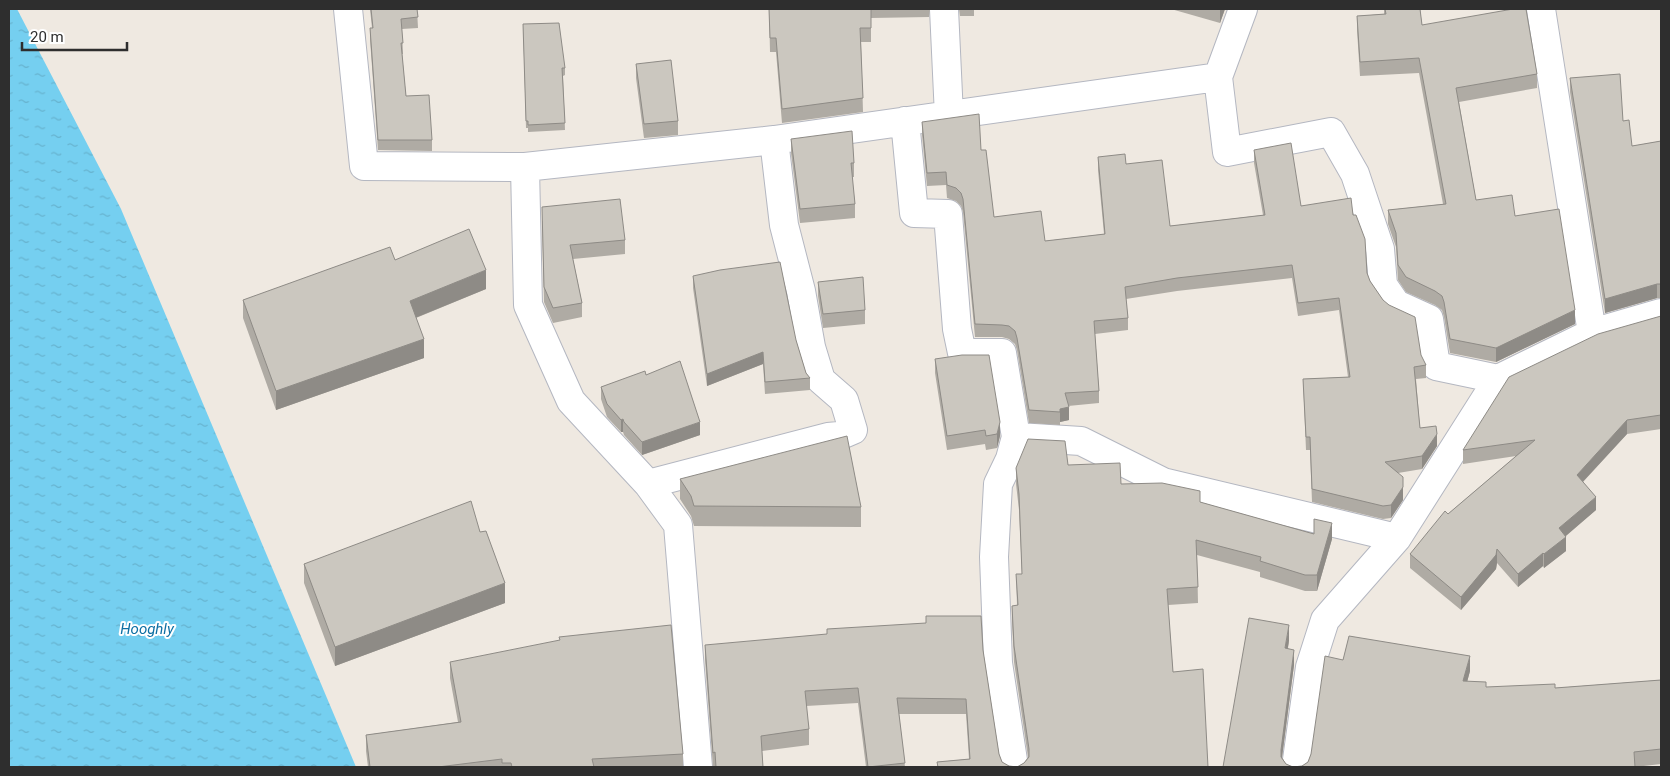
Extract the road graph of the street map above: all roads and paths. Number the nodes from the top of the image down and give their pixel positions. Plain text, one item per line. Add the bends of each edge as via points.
1 (348, 9) edge
2 (944, 9) edge
3 (1242, 9) edge
4 (1541, 9) edge
5 (1218, 77) junction
6 (949, 116) junction
7 (905, 121) junction
8 (774, 140) junction
9 (525, 166) junction
10 (1661, 313) edge
11 (1592, 333) junction
12 (1498, 378) junction
13 (1016, 437) junction
14 (648, 484) junction
15 (1397, 538) junction
16 (698, 767) edge
17 (1014, 767) edge
18 (1296, 767) edge

1 - 9 street via 364,166
2 - 6 street
3 - 5 street
4 - 11 street
5 - 6 street
5 - 12 street via 1227,152 1331,132 1355,174 1380,249 1382,285 1396,304 1429,319 1436,366
6 - 7 street
7 - 8 street
7 - 13 street via 914,213 948,214 957,329 962,353 1002,352
8 - 9 street
8 - 14 street via 784,224 802,291 810,347 821,380 844,400 853,430
9 - 14 street via 528,305 571,401
10 - 11 street
11 - 12 street
12 - 15 street
13 - 15 street via 1081,440 1163,482
13 - 17 street via 998,484 994,557 998,663
14 - 16 street via 678,525
15 - 18 street via 1325,620 1310,667

